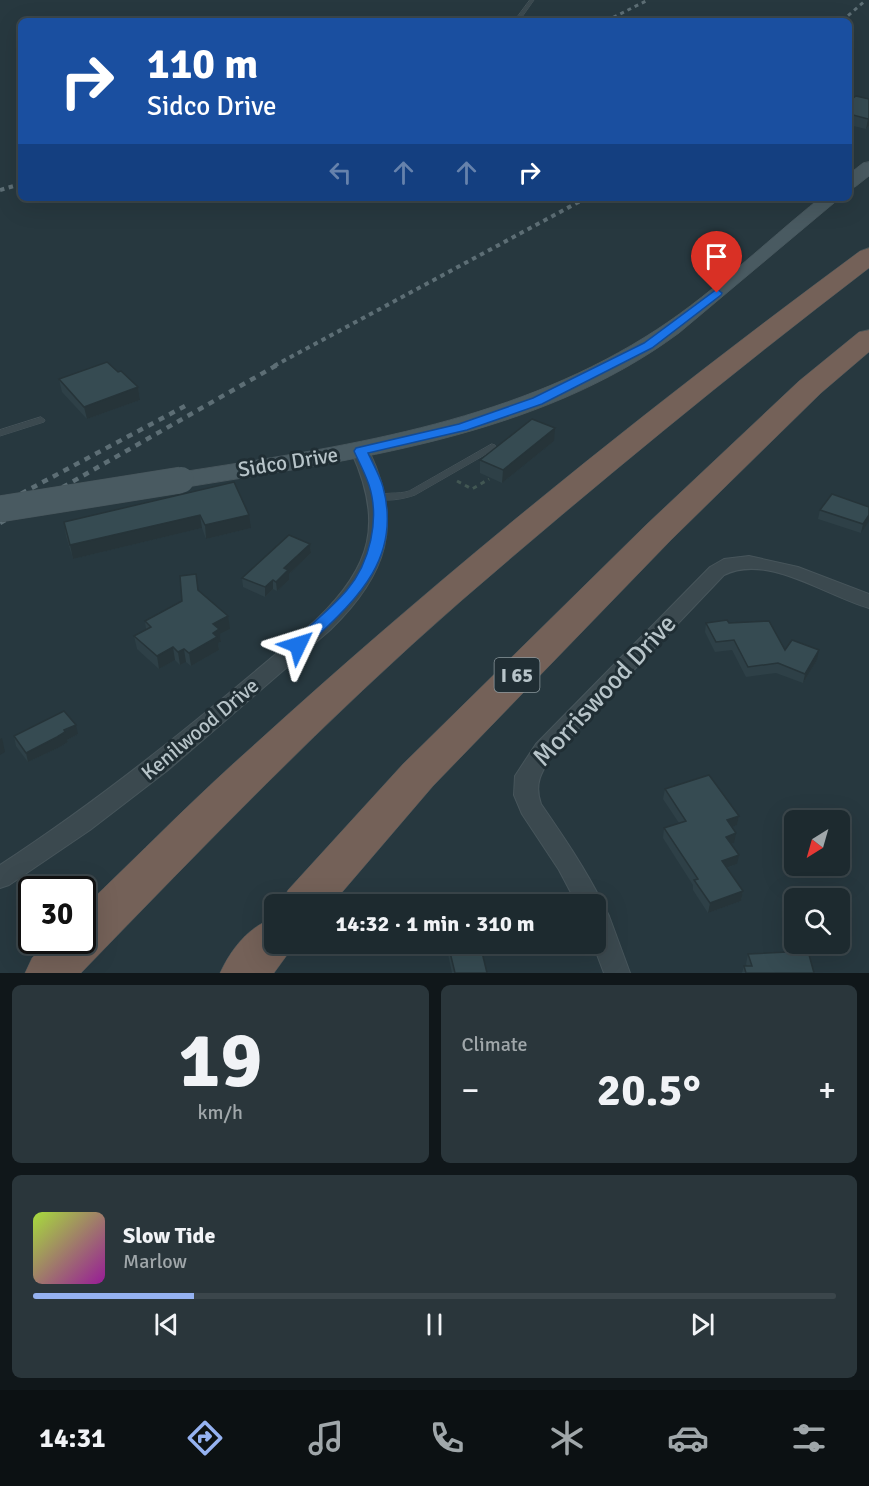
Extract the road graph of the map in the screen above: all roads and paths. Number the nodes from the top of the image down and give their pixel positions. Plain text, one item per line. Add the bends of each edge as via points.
1 (532, 0) edge
2 (520, 16) dead end
3 (869, 167) edge
4 (852, 181) edge
5 (827, 201) edge
6 (869, 243) edge
7 (869, 256) edge
8 (869, 338) edge
9 (869, 353) edge
10 (41, 420) dead end
11 (0, 433) edge
12 (492, 447) edge
13 (360, 451) junction
14 (738, 455) junction
15 (489, 479) edge
16 (472, 489) dead end
17 (378, 497) junction
18 (0, 509) edge
19 (479, 567) junction
20 (869, 601) edge
21 (0, 878) edge
22 (313, 894) edge
23 (585, 894) edge
24 (96, 926) edge
25 (606, 943) edge
26 (264, 950) edge
27 (68, 954) edge
28 (49, 973) edge
29 (244, 973) edge
30 (617, 973) edge

1 - 2 lane
3 - 4 main road
5 - 13 main road, Sidco Drive via 676,326 620,361 537,401 488,419
6 - 19 highway via 759,319 581,464
7 - 19 highway via 745,349
8 - 14 highway, I 65
9 - 14 highway
10 - 11 lane
12 - 17 lane via 412,493
13 - 17 street, Kenilwood Drive
13 - 18 main road, Sidco Drive, bridge
14 - 22 highway, I 65 via 417,775
15 - 16 path
17 - 21 street, Kenilwood Drive via 380,523 371,560 358,585 338,609 161,763
19 - 24 highway via 266,758
20 - 23 street, Morriswood Drive via 773,566 741,561 728,563 717,571 544,750 527,776 525,790 530,807
25 - 30 street
26 - 29 highway
27 - 28 highway

